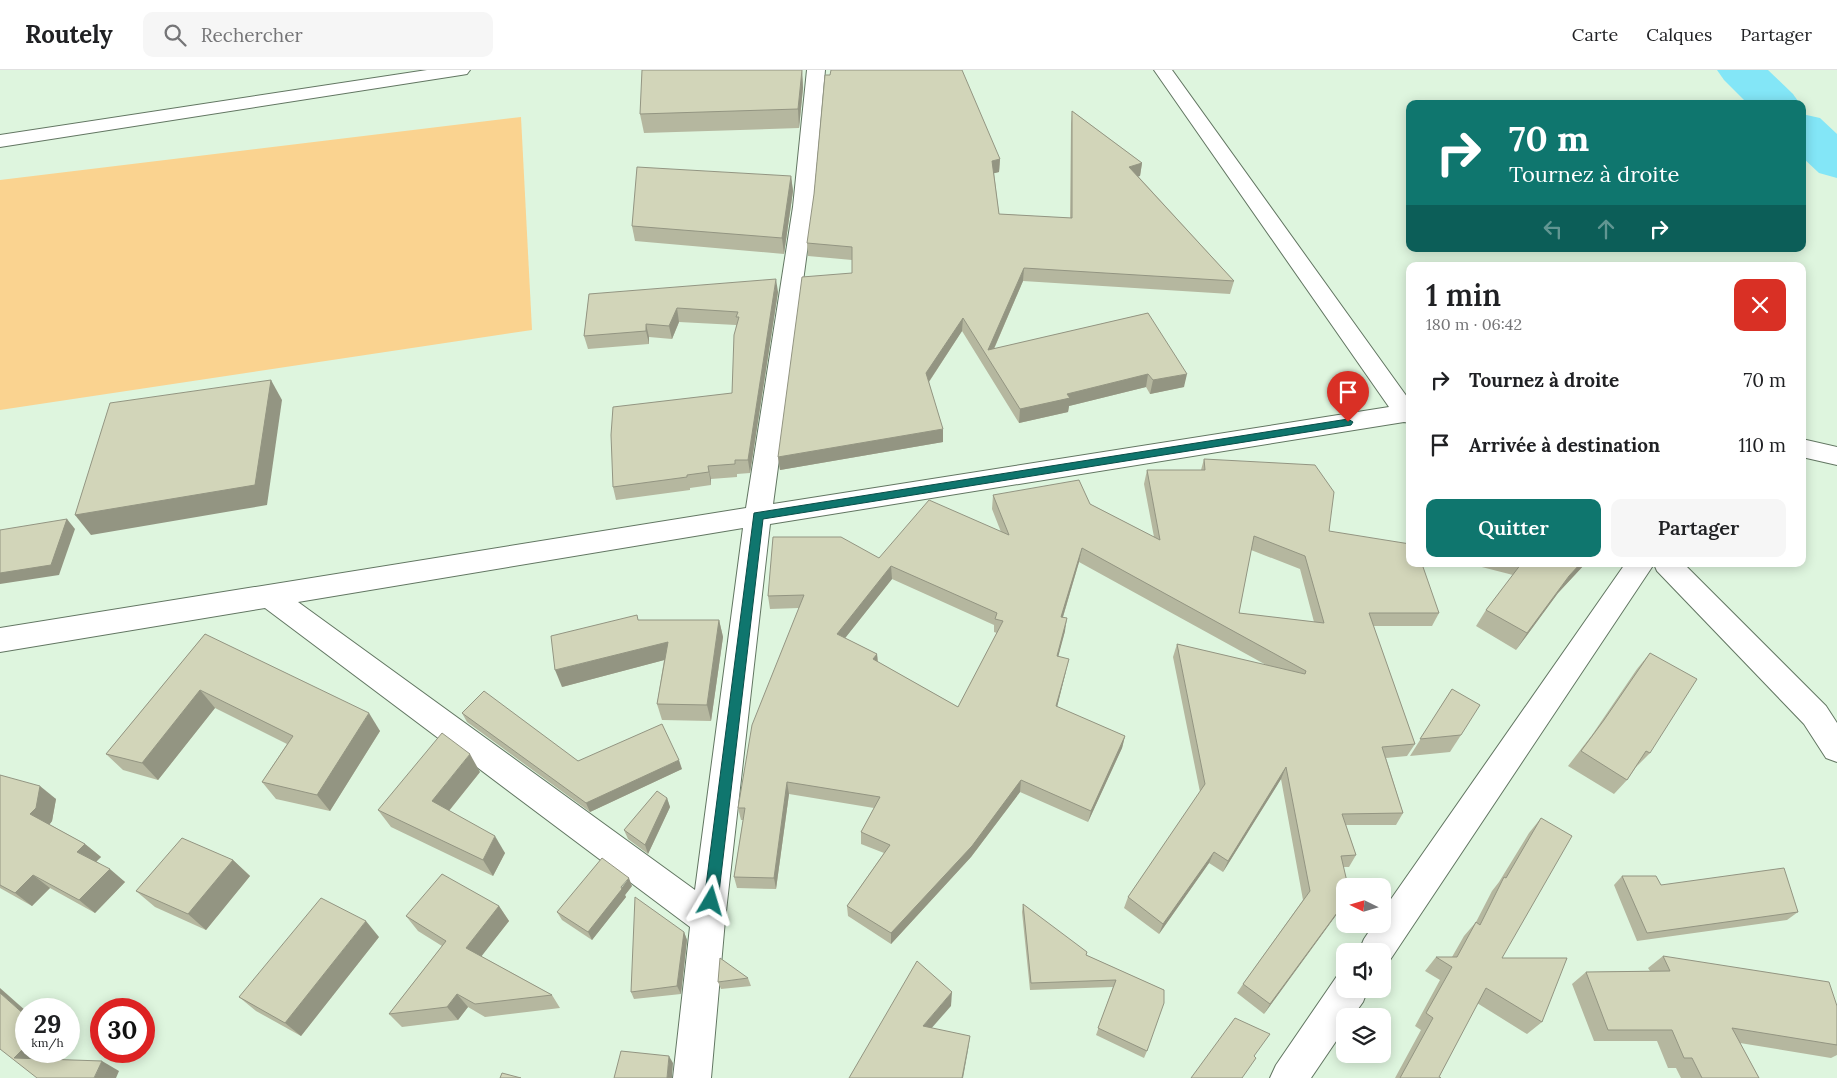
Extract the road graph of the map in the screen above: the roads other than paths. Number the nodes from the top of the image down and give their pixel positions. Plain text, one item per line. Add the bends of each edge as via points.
1 (461, 70) edge
2 (816, 70) edge
3 (1163, 70) edge
4 (0, 142) edge
5 (1406, 411) edge
6 (1406, 414) edge
7 (1806, 449) edge
8 (1837, 456) edge
9 (758, 516) junction
10 (1638, 567) edge
11 (1670, 567) edge
12 (271, 596) junction
13 (0, 640) edge
14 (1837, 749) edge
15 (708, 920) junction
16 (1381, 943) edge
17 (1344, 998) edge
18 (692, 1078) edge
19 (1290, 1078) edge

1 - 4 street
2 - 9 street via 803,207
3 - 5 street
6 - 9 street
7 - 8 street
9 - 12 street
9 - 15 street
10 - 16 street
11 - 14 street via 1815,714
12 - 13 street
12 - 15 street
15 - 18 street
17 - 19 street

